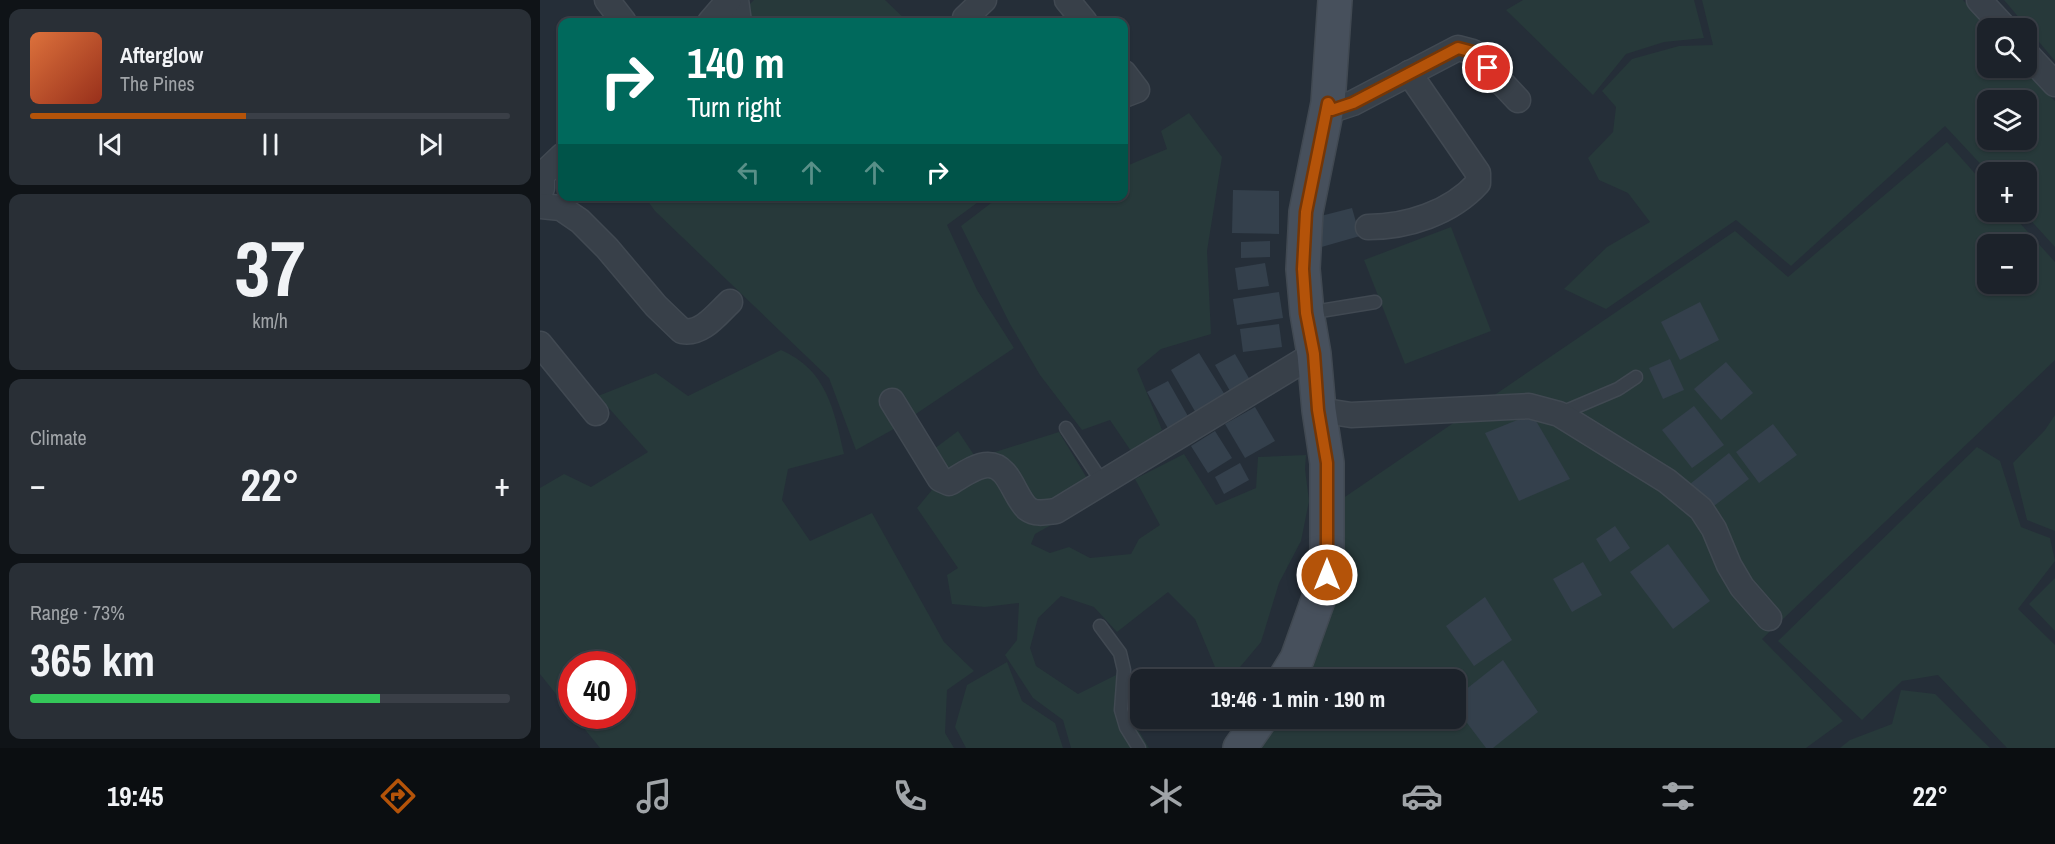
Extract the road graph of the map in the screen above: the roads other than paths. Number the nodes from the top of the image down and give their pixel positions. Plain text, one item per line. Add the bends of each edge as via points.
1 (607, 0) edge
2 (729, 0) edge
3 (736, 0) edge
4 (984, 0) edge
5 (1067, 0) edge
6 (1979, 0) edge
7 (1339, 2) edge
8 (621, 18) edge
9 (713, 18) edge
10 (738, 18) edge
11 (966, 18) edge
12 (1082, 18) edge
13 (1996, 18) edge
14 (2037, 65) edge
15 (1409, 73) junction
16 (1128, 78) edge
17 (2055, 84) edge
18 (1128, 93) edge
19 (1518, 100) dead end
20 (1328, 103) junction
21 (558, 161) edge
22 (541, 180) edge
23 (540, 206) edge
24 (1368, 227) dead end
25 (730, 302) dead end
26 (1375, 302) dead end
27 (1306, 313) junction
28 (540, 344) edge
29 (1314, 354) junction
30 (1636, 377) dead end
31 (892, 401) dead end
32 (1318, 410) junction
33 (596, 413) dead end
34 (1559, 414) junction
35 (1066, 429) dead end
36 (1103, 483) junction
37 (1769, 618) dead end
38 (1100, 626) dead end
39 (1291, 669) edge
40 (1253, 729) edge
41 (1139, 748) edge
42 (1240, 748) edge

1 - 8 street
2 - 9 street
3 - 10 street
4 - 11 street
5 - 12 street
6 - 13 street
7 - 20 street
14 - 17 street
15 - 19 street via 1458,48 1473,52
15 - 20 street via 1353,103 1332,110
15 - 24 street via 1478,173 1478,183 1442,210 1389,227
16 - 18 street via 1137,90
20 - 27 street via 1306,212
21 - 22 street
23 - 25 street via 561,208 580,221 682,331 705,326
26 - 27 lane
27 - 29 street
28 - 33 street
29 - 32 street
29 - 36 street
30 - 34 lane via 1618,389
31 - 36 street via 945,483 988,465 1001,470 1028,509 1040,513 1056,511
32 - 34 street via 1351,415 1529,406
32 - 39 street via 1327,463 1327,575
34 - 37 street via 1667,481 1701,509 1742,587
35 - 36 lane
38 - 41 lane via 1120,653 1124,670 1121,710
40 - 42 street

